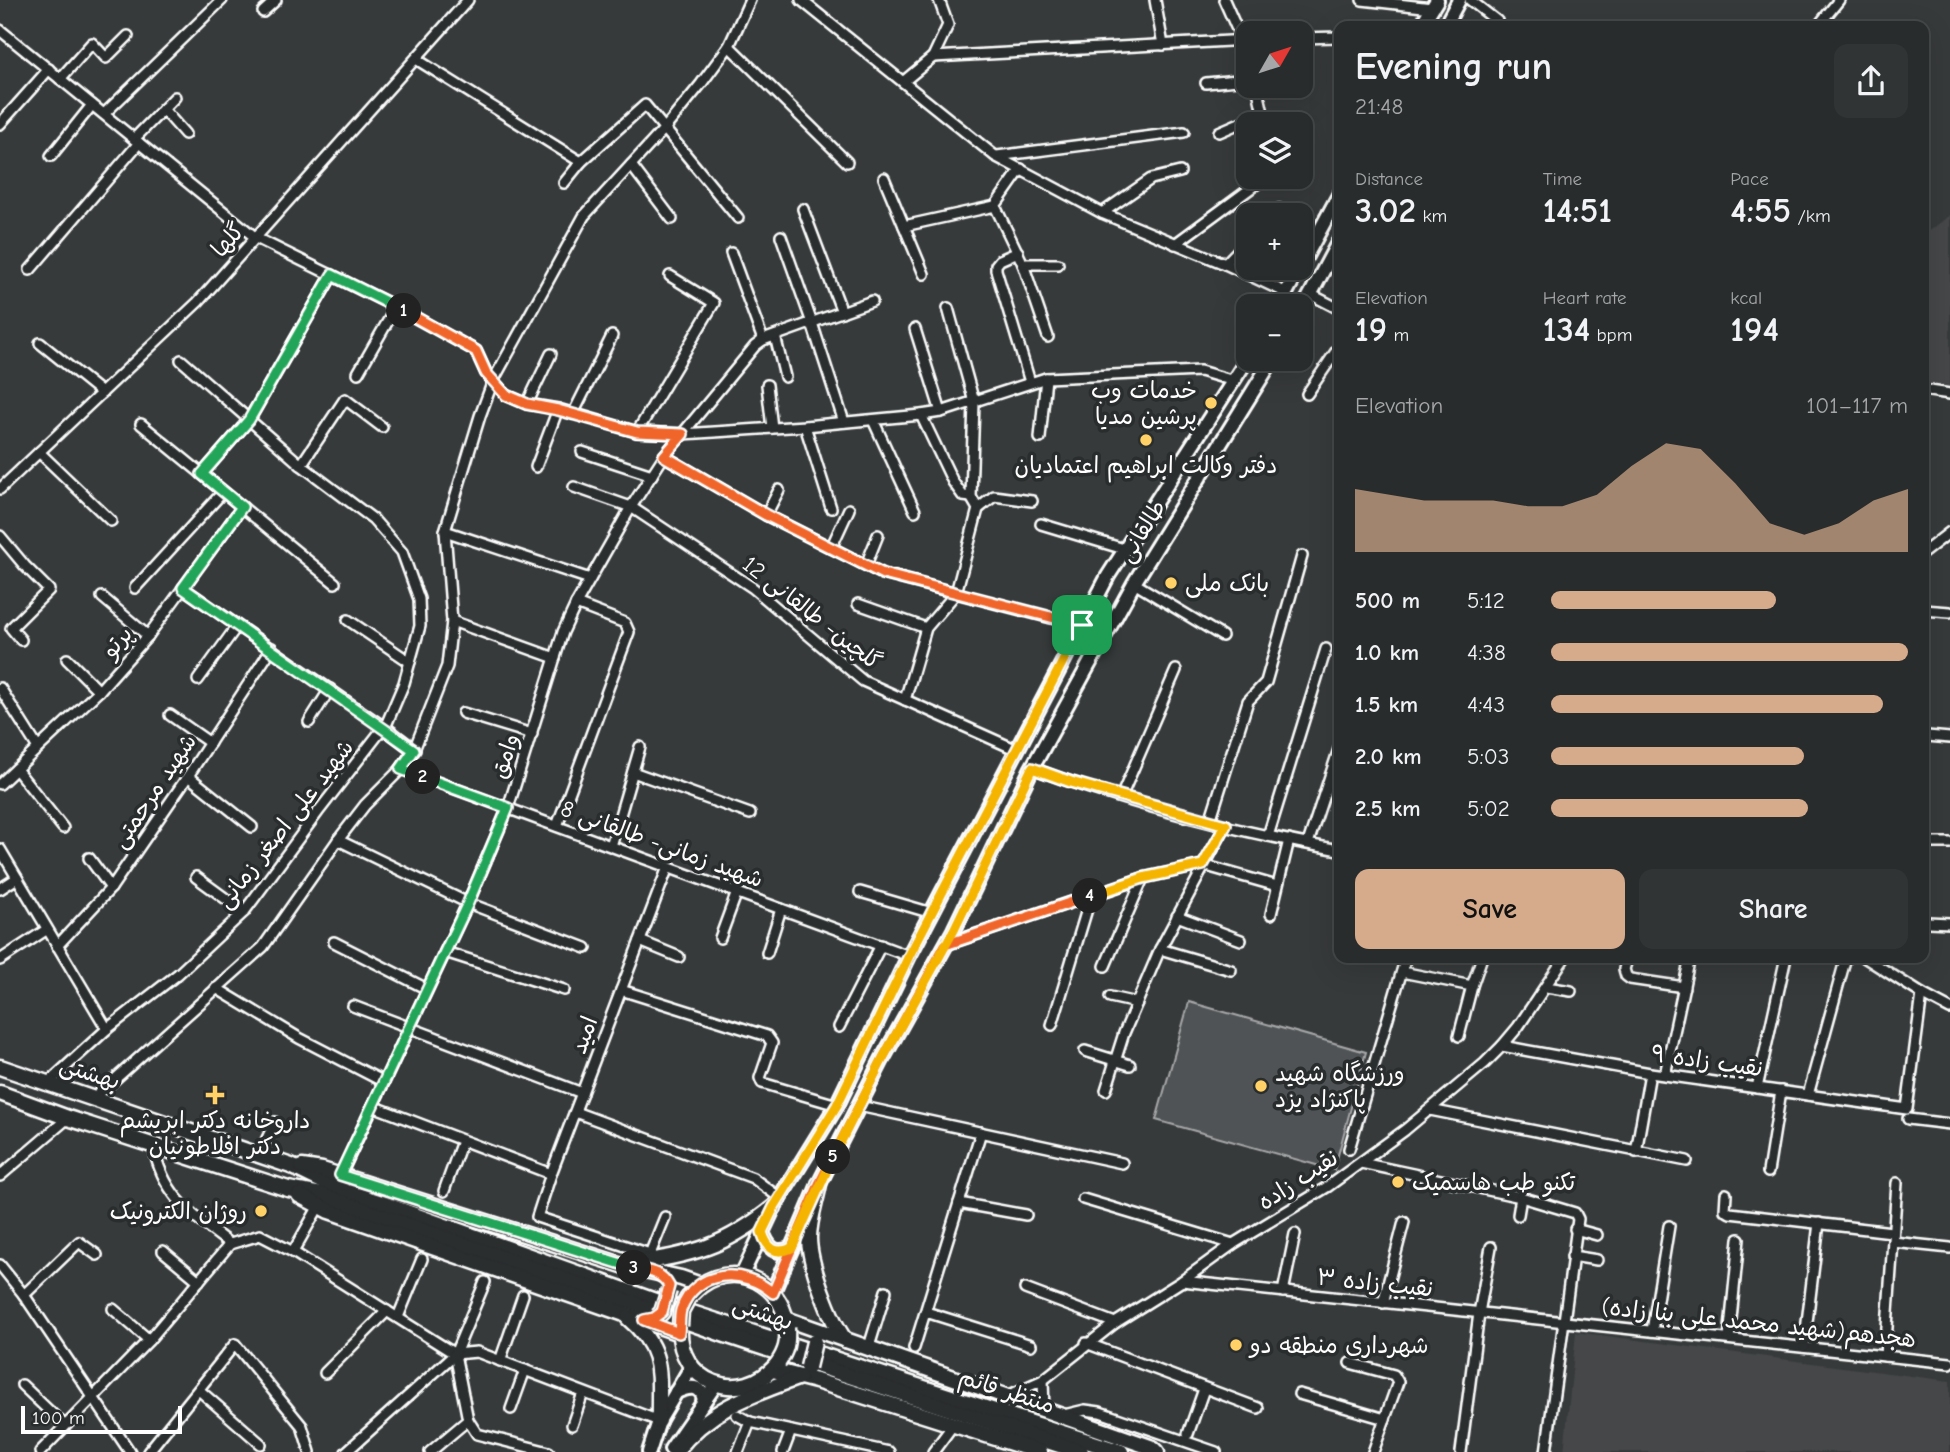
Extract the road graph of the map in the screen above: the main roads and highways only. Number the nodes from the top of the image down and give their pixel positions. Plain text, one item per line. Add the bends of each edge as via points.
1 (1460, 0) edge
2 (1435, 4) edge
3 (1424, 21) edge
4 (1448, 21) edge
5 (1334, 204) edge
6 (1334, 251) edge
7 (1286, 294) edge
8 (1312, 294) edge
9 (1240, 371) edge
10 (1266, 371) edge
11 (0, 1067) edge
12 (0, 1093) edge
13 (290, 1166) junction
14 (819, 1184) junction
15 (288, 1189) junction
16 (777, 1202) junction
17 (762, 1232) junction
18 (792, 1248) junction
19 (622, 1265) junction
20 (654, 1272) junction
21 (742, 1275) junction
22 (701, 1285) junction
23 (773, 1293) junction
24 (619, 1310) junction
25 (651, 1318) junction
26 (787, 1324) junction
27 (679, 1329) junction
28 (839, 1338) junction
29 (691, 1367) junction
30 (775, 1367) junction
31 (804, 1372) junction
32 (878, 1374) joint
33 (843, 1375) joint
34 (716, 1384) junction
35 (676, 1392) junction
36 (704, 1401) junction
37 (659, 1421) junction
38 (649, 1452) edge
39 (672, 1452) edge
40 (1040, 1452) edge
41 (1081, 1452) edge
42 (1121, 1452) edge
43 (1157, 1452) edge

1 - 4 main road
2 - 3 main road
5 - 7 main road
6 - 8 main road
9 - 16 main road, طالقانی via 1124,550 1082,625 909,956 837,1105
10 - 14 main road, طالقانی via 1135,583 1032,768
11 - 13 main road, بهشتی
12 - 15 main road, بهشتی
13 - 19 main road via 340,1175
13 - 32 main road, بهشتی via 328,1184 632,1293
14 - 18 main road, طالقانی
14 - 28 main road via 809,1238 813,1267
15 - 24 main road via 319,1206
15 - 33 main road, بهشتی via 322,1195
16 - 17 main road, طالقانی
16 - 19 main road via 722,1243
17 - 18 main road via 775,1252
17 - 21 main road, طالقانی
18 - 23 main road, طالقانی
19 - 20 main road
20 - 22 main road
20 - 25 main road, bridge via 664,1277 669,1290 662,1312
21 - 22 main road via 720,1276
21 - 23 main road
22 - 27 main road, bridge via 681,1311
23 - 26 main road
24 - 25 main road
24 - 37 main road via 652,1343
25 - 27 main road
26 - 28 main road
26 - 30 main road, bridge via 785,1353
27 - 29 main road via 682,1351
28 - 31 main road, bridge via 822,1336 814,1342
28 - 43 main road
29 - 34 main road
29 - 35 main road
30 - 31 main road
30 - 34 main road via 747,1385
31 - 39 main road via 712,1415
31 - 40 main road via 816,1381
32 - 42 main road, منتظر قائم
33 - 41 main road, منتظر قائم
34 - 36 main road
35 - 36 main road via 698,1388
35 - 37 main road
36 - 39 main road
37 - 38 main road

